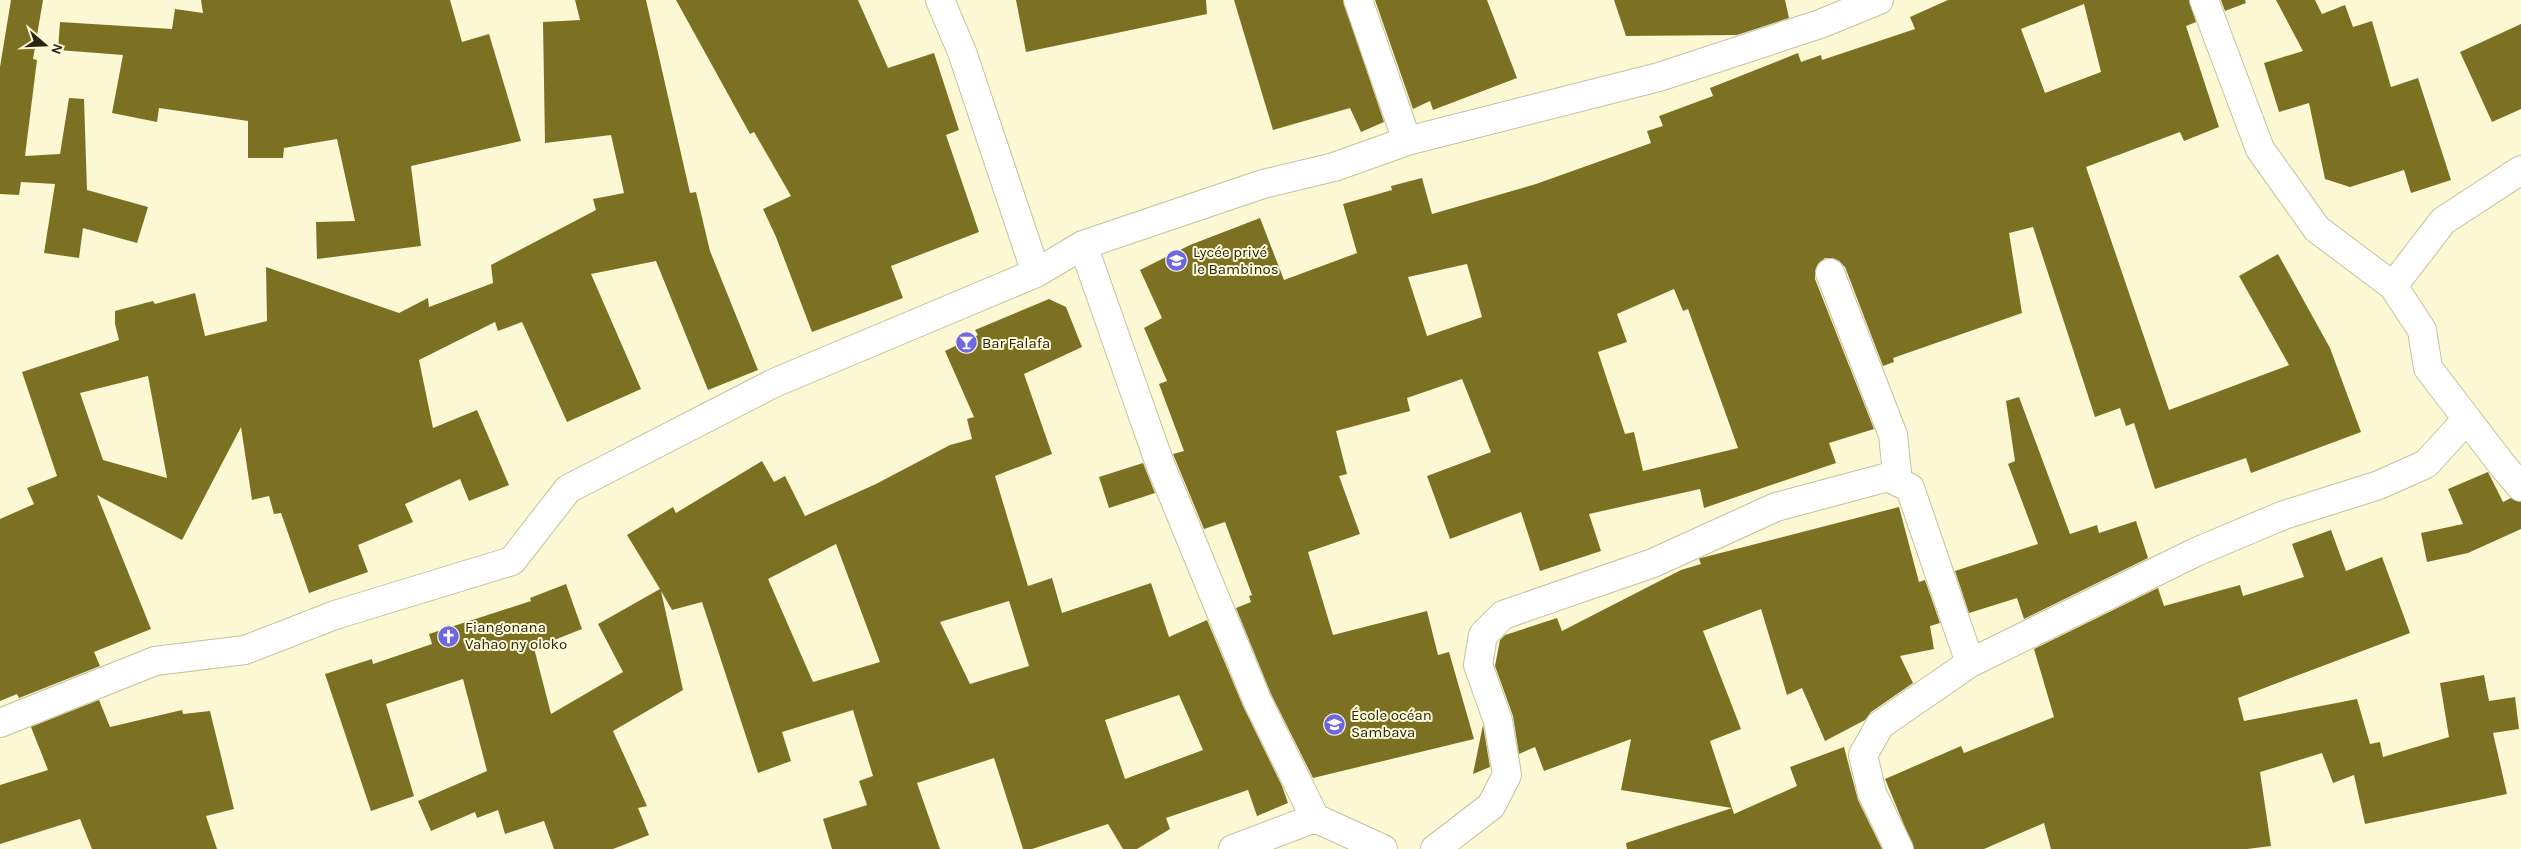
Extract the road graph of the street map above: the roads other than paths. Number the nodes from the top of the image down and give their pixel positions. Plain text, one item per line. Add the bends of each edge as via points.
1 (940, 0) edge
2 (1358, 0) edge
3 (1879, 0) edge
4 (2204, 0) edge
5 (1407, 142) junction
6 (2521, 170) edge
7 (1083, 245) junction
8 (1830, 272) dead end
9 (1036, 273) junction
10 (2393, 286) junction
11 (2467, 419) junction
12 (2512, 461) edge
13 (1898, 482) junction
14 (2521, 487) edge
15 (1970, 663) junction
16 (0, 723) edge
17 (1315, 818) junction
18 (1234, 849) edge
19 (1383, 849) edge
20 (1435, 849) edge
21 (1899, 849) edge

1 - 9 street via 962,52
2 - 5 street
3 - 5 street via 1820,24 1659,76
4 - 10 street via 2260,148 2318,229
5 - 7 street via 1334,167 1263,184
6 - 10 street via 2443,221
7 - 9 street
7 - 17 street via 1160,464 1258,700
8 - 13 street via 1894,435
9 - 16 street via 774,383 568,488 512,561 335,615 245,650 155,662
10 - 11 street via 2422,330 2428,368
11 - 12 street
11 - 15 street via 2426,464 2379,485 2284,515 2196,552
12 - 14 street
13 - 15 street via 1910,488
13 - 20 street via 1888,477 1776,507 1652,562 1503,615 1484,636 1478,664 1498,721 1507,775 1491,806
15 - 21 street via 1880,726 1863,755 1872,793
17 - 18 street
17 - 19 street

